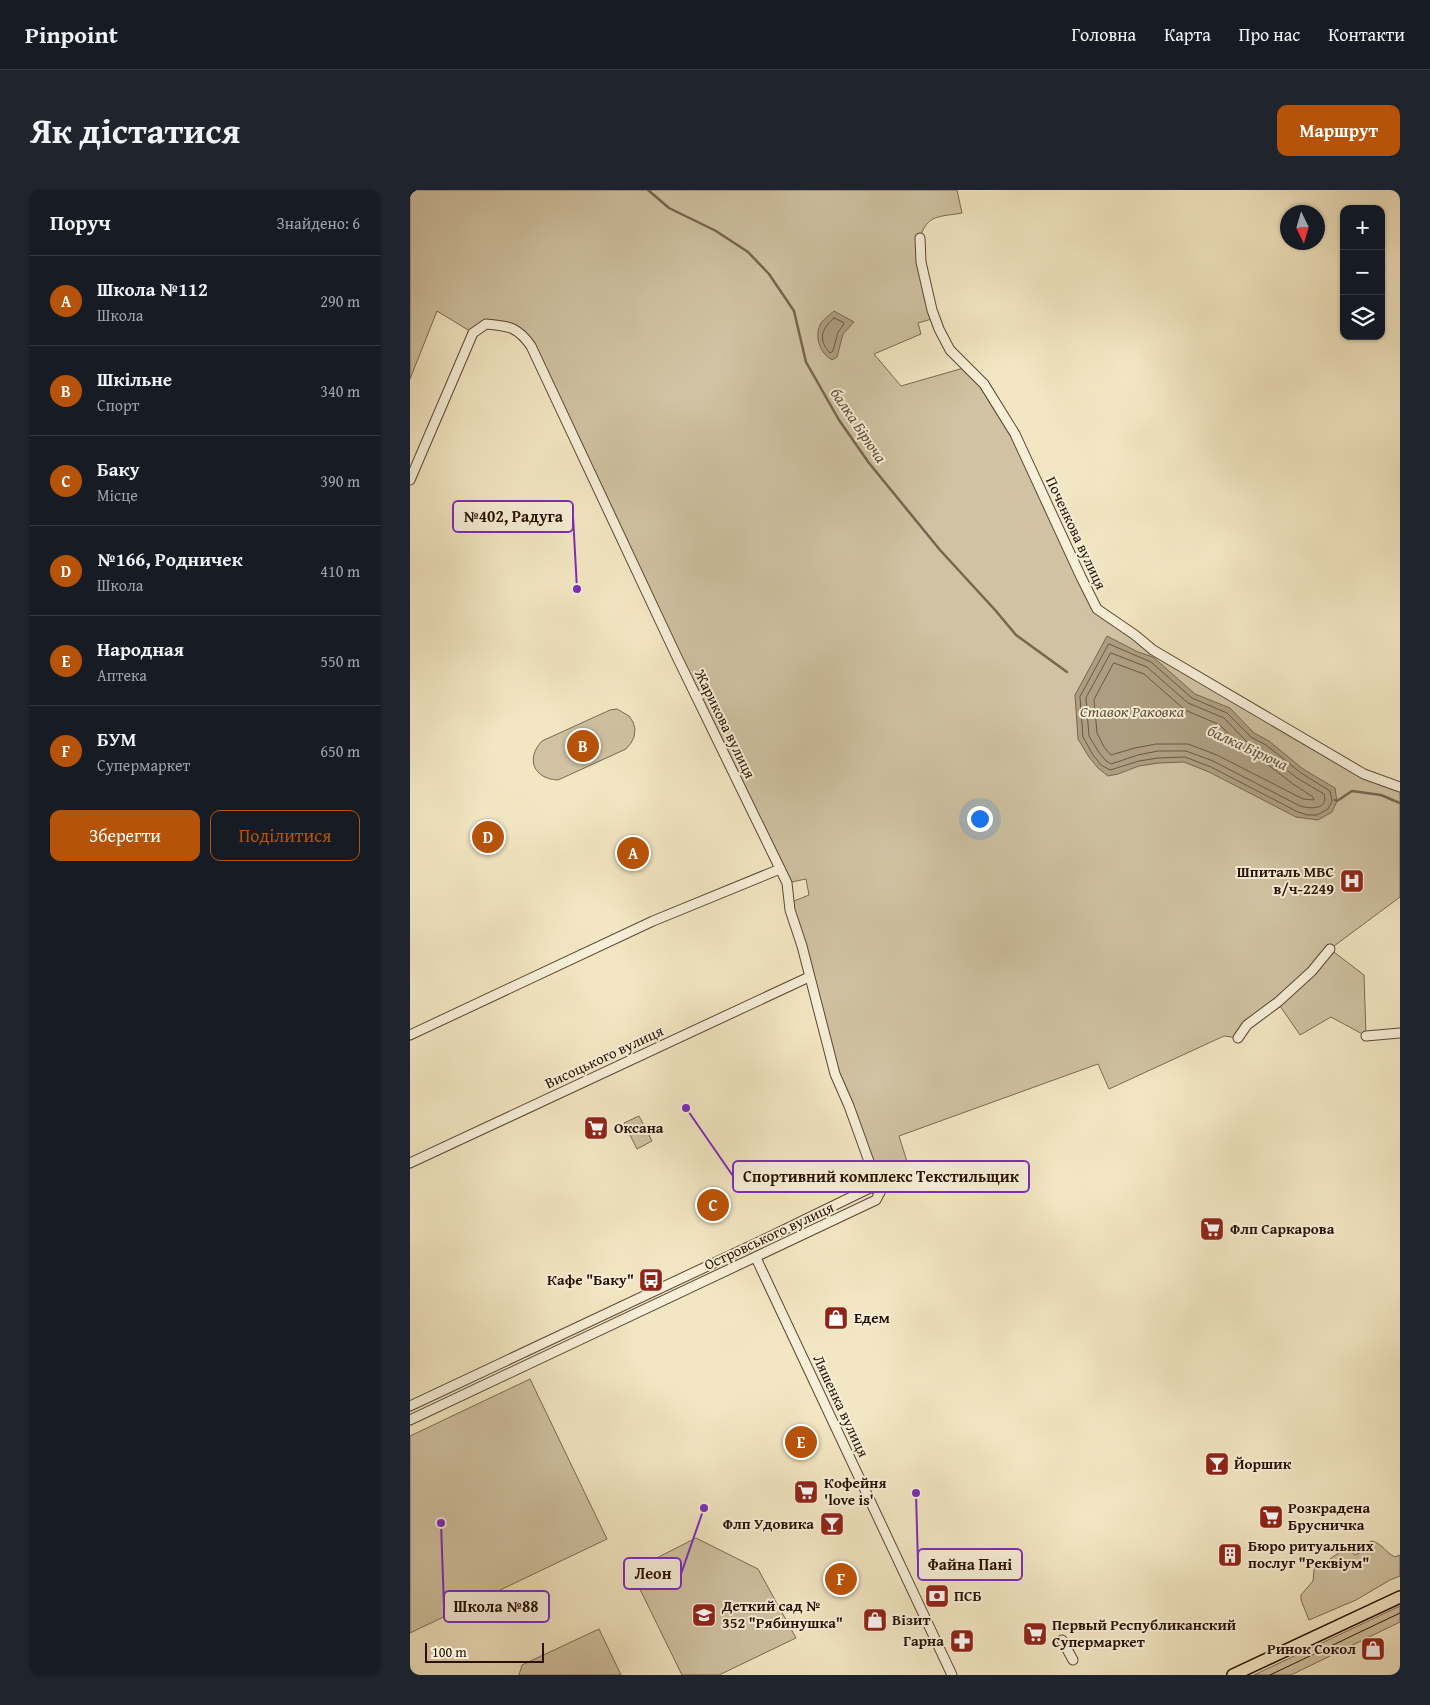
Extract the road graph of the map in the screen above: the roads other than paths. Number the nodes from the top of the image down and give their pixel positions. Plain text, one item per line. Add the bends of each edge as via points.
1 (920, 238) dead end
2 (410, 480) edge
3 (1400, 787) edge
4 (780, 869) junction
5 (1330, 949) dead end
6 (809, 976) junction
7 (1400, 1033) edge
8 (410, 1035) edge
9 (1366, 1036) dead end
10 (1238, 1038) dead end
11 (410, 1163) edge
12 (880, 1192) junction
13 (756, 1258) junction
14 (410, 1406) edge
15 (410, 1420) edge
16 (1400, 1597) edge
17 (1062, 1640) dead end
18 (1073, 1660) dead end
19 (952, 1675) edge
20 (1233, 1675) edge

1 - 3 street, Поченкова вулиця via 921,262 939,330 950,350 984,384 1015,434 1097,609 1152,650 1262,715 1364,774
2 - 4 street, Жарикова вулиця via 473,333 486,324 512,327 531,346
4 - 6 street, Жарикова вулиця
4 - 8 street via 653,921
5 - 10 street via 1312,972 1247,1025
6 - 11 street, Висоцького вулиця
6 - 12 street, Жарикова вулиця via 835,1074
7 - 9 street
12 - 13 street, Островського вулиця via 876,1200
12 - 14 street, Островського вулиця via 872,1186
13 - 15 street, Островського вулиця
13 - 19 street, Ляшенка вулиця
16 - 20 main road
17 - 18 street

